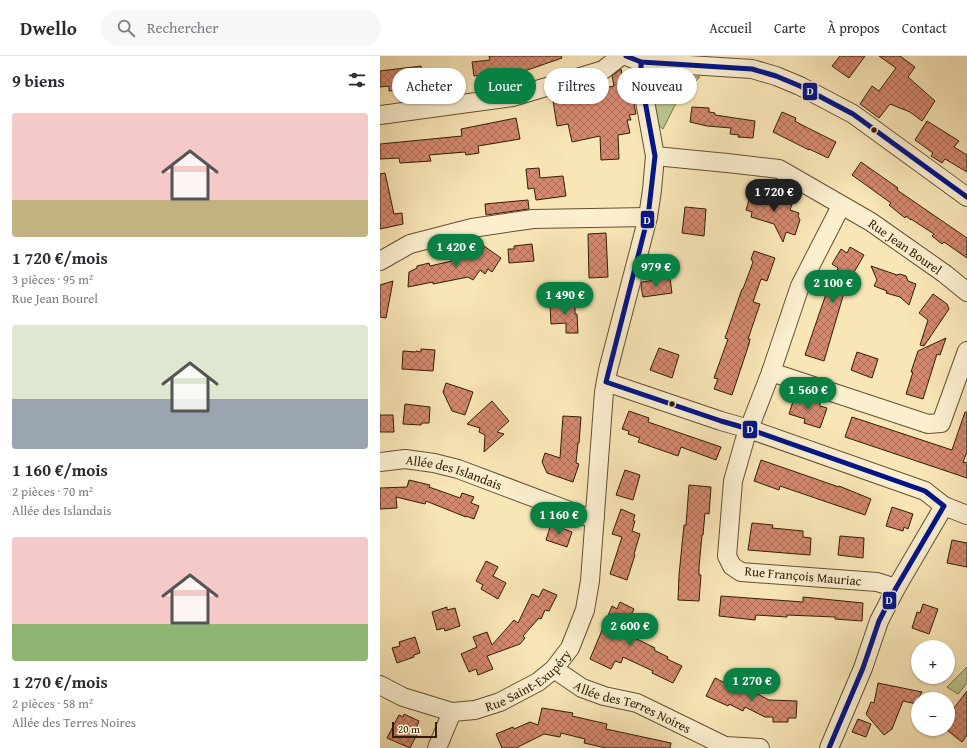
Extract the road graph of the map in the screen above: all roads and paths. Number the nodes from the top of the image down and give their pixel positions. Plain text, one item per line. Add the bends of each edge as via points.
1 (621, 56) edge
2 (634, 59) edge
3 (722, 61) edge
4 (751, 62) edge
5 (380, 115) edge
6 (655, 156) junction
7 (967, 197) edge
8 (841, 206) junction
9 (648, 217) junction
10 (380, 261) edge
11 (967, 292) edge
12 (967, 351) edge
13 (771, 372) junction
14 (606, 382) junction
15 (749, 429) junction
16 (380, 462) edge
17 (944, 506) junction
18 (967, 515) edge
19 (594, 517) junction
20 (896, 588) junction
21 (554, 669) junction
22 (380, 685) edge
23 (452, 712) junction
24 (437, 748) edge
25 (760, 748) edge
26 (829, 748) edge

1 - 5 street via 603,70 513,97
2 - 3 street
2 - 6 street, Rue Saint-Exupéry via 641,79
3 - 4 street
4 - 7 street via 854,114
6 - 8 street, Rue Jean Bourel via 727,162 779,170
6 - 9 street, Rue Saint-Exupéry
8 - 11 street, Rue Jean Bourel via 871,222
8 - 13 street via 800,286
9 - 10 street via 533,219 472,228 410,244
9 - 14 street, Rue Saint-Exupéry
12 - 13 street via 941,424 928,424
13 - 15 street
14 - 15 street
14 - 19 street, Rue Saint-Exupéry
15 - 17 street via 926,491
15 - 20 street, Rue François Mauriac via 733,481 727,556 732,566 741,572 878,582
16 - 19 street, Allée des Islandais via 405,459 458,469 583,516
17 - 18 street
17 - 20 street
19 - 21 street, Rue Saint-Exupéry via 590,581 584,610 570,648
20 - 26 street via 879,621 863,668
21 - 23 street, Rue Saint-Exupéry via 538,682 500,702 475,710
21 - 25 street, Allée des Terres Noires via 582,688 637,704 725,746
22 - 23 street via 402,697
23 - 24 street

